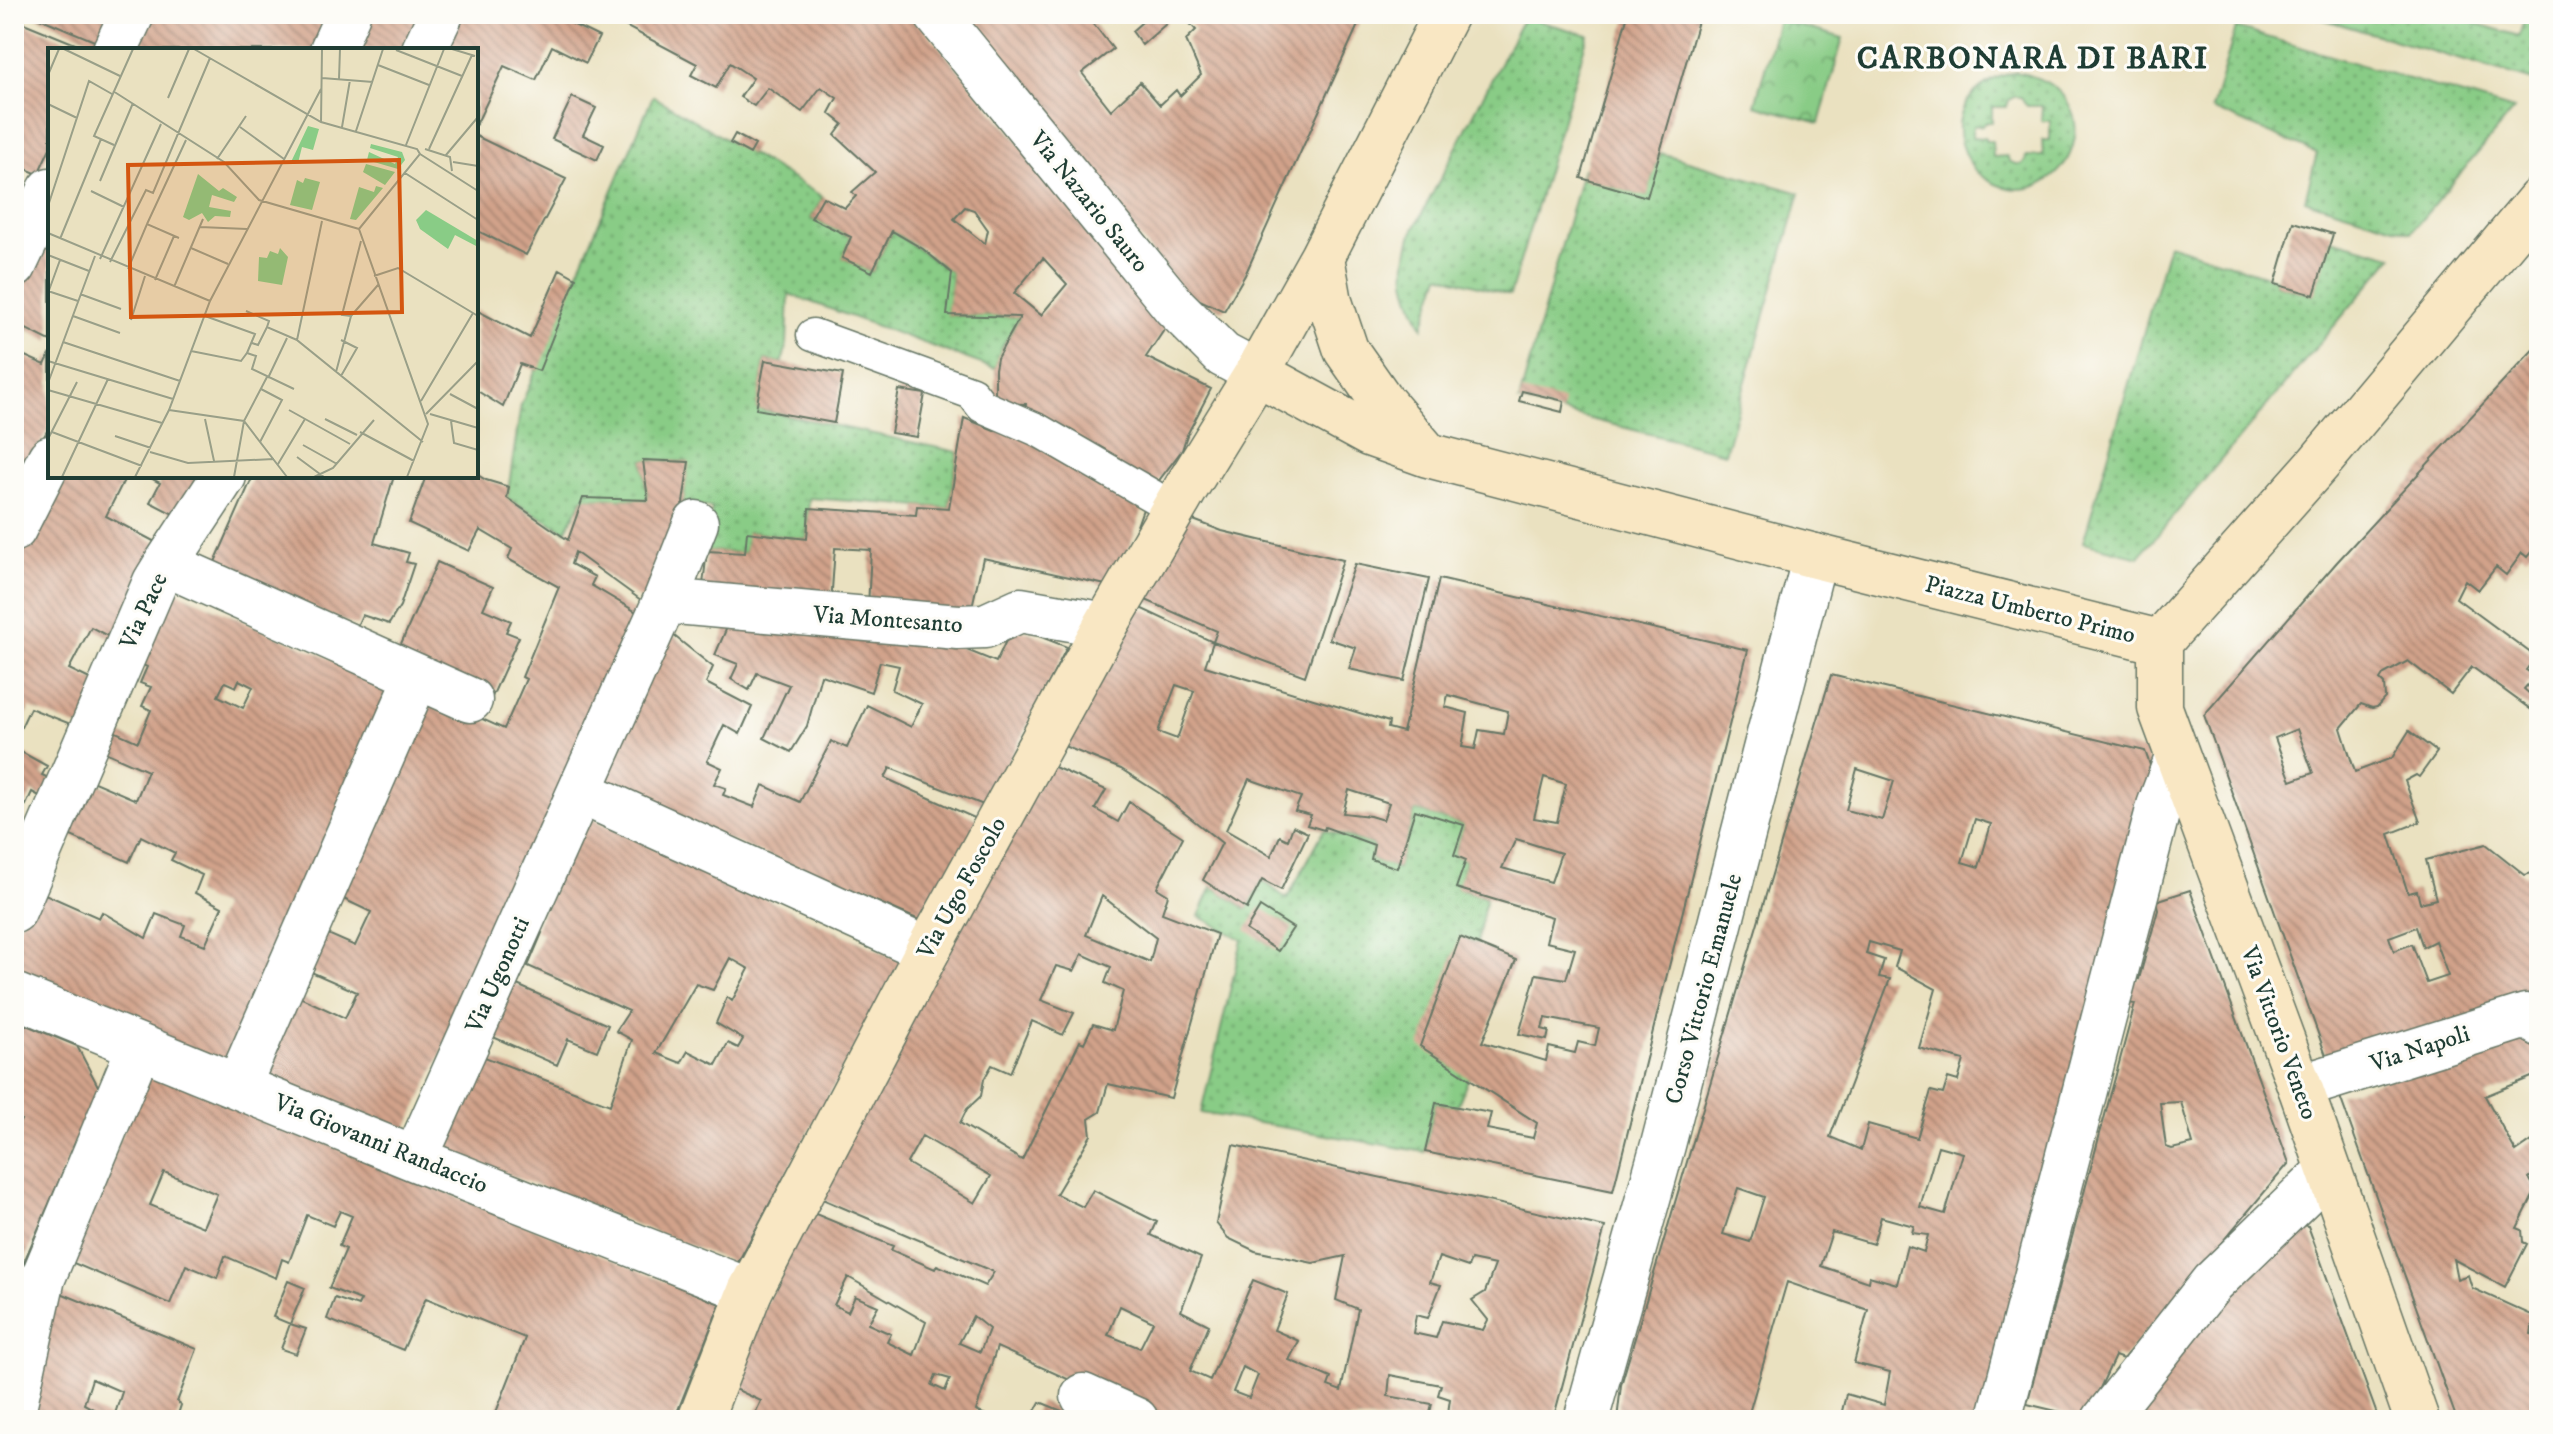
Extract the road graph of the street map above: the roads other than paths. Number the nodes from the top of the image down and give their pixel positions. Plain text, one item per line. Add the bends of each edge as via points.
1 (132, 14) edge
2 (348, 14) edge
3 (441, 14) edge
4 (936, 14) edge
5 (1446, 14) edge
6 (116, 48) edge
7 (333, 48) edge
8 (425, 48) edge
9 (48, 194) edge
10 (2539, 200) edge
11 (1322, 257) junction
12 (14, 266) edge
13 (813, 335) dead end
14 (1257, 373) junction
15 (1428, 455) junction
16 (48, 462) edge
17 (223, 478) edge
18 (1175, 509) junction
19 (696, 523) dead end
20 (14, 529) edge
21 (1815, 556) junction
22 (166, 564) junction
23 (665, 601) junction
24 (1106, 625) junction
25 (2160, 642) junction
26 (417, 677) junction
27 (470, 700) dead end
28 (2177, 758) junction
29 (581, 792) junction
30 (14, 911) edge
31 (928, 950) junction
32 (14, 995) edge
33 (2539, 1024) edge
34 (139, 1047) junction
35 (238, 1086) junction
36 (2300, 1087) junction
37 (415, 1159) junction
38 (2328, 1171) junction
39 (750, 1291) junction
40 (1083, 1396) dead end
41 (14, 1408) edge
42 (700, 1420) edge
43 (1136, 1420) edge
44 (1586, 1420) edge
45 (1999, 1420) edge
46 (2104, 1420) edge
47 (2417, 1420) edge

1 - 6 street
2 - 7 street
3 - 8 street
4 - 14 street, Via Nazario Sauro via 1175,307 1223,355
5 - 11 street
9 - 12 street
10 - 25 street, Piazza Umberto Primo via 2319,463
11 - 14 street
11 - 15 street via 1346,350
13 - 18 lane via 972,393 982,406 1038,430
14 - 15 street, Piazza Umberto Primo via 1369,434
14 - 18 street, Via Ugo Foscolo
15 - 21 street, Piazza Umberto Primo
16 - 20 street
17 - 22 street
18 - 24 street, Via Ugo Foscolo
19 - 23 street, Via Ugonotti
21 - 25 street, Piazza Umberto Primo
21 - 44 street, Corso Vittorio Emanuele
22 - 26 street, Via Pace
22 - 30 street, Via Pace
23 - 24 street, Via Montesanto via 958,627 985,626 1020,610
23 - 29 street, Via Ugonotti
24 - 31 street, Via Ugo Foscolo
25 - 28 street, Via Vittorio Veneto via 2160,708
26 - 27 street, Via Pace
26 - 35 street
28 - 36 street, Via Vittorio Veneto
28 - 45 street via 2159,806
29 - 31 street
29 - 37 street, Via Ugonotti
31 - 39 street, Via Ugo Foscolo
32 - 34 street, Via Giovanni Randaccio
33 - 36 street, Via Napoli via 2526,1016
34 - 35 street, Via Giovanni Randaccio
34 - 41 street via 43,1278
35 - 37 street, Via Giovanni Randaccio
36 - 38 street, Via Vittorio Veneto
37 - 39 street, Via Giovanni Randaccio
38 - 46 street via 2212,1283
38 - 47 street, Via Vittorio Veneto
39 - 42 street, Via Ugo Foscolo
40 - 43 street

